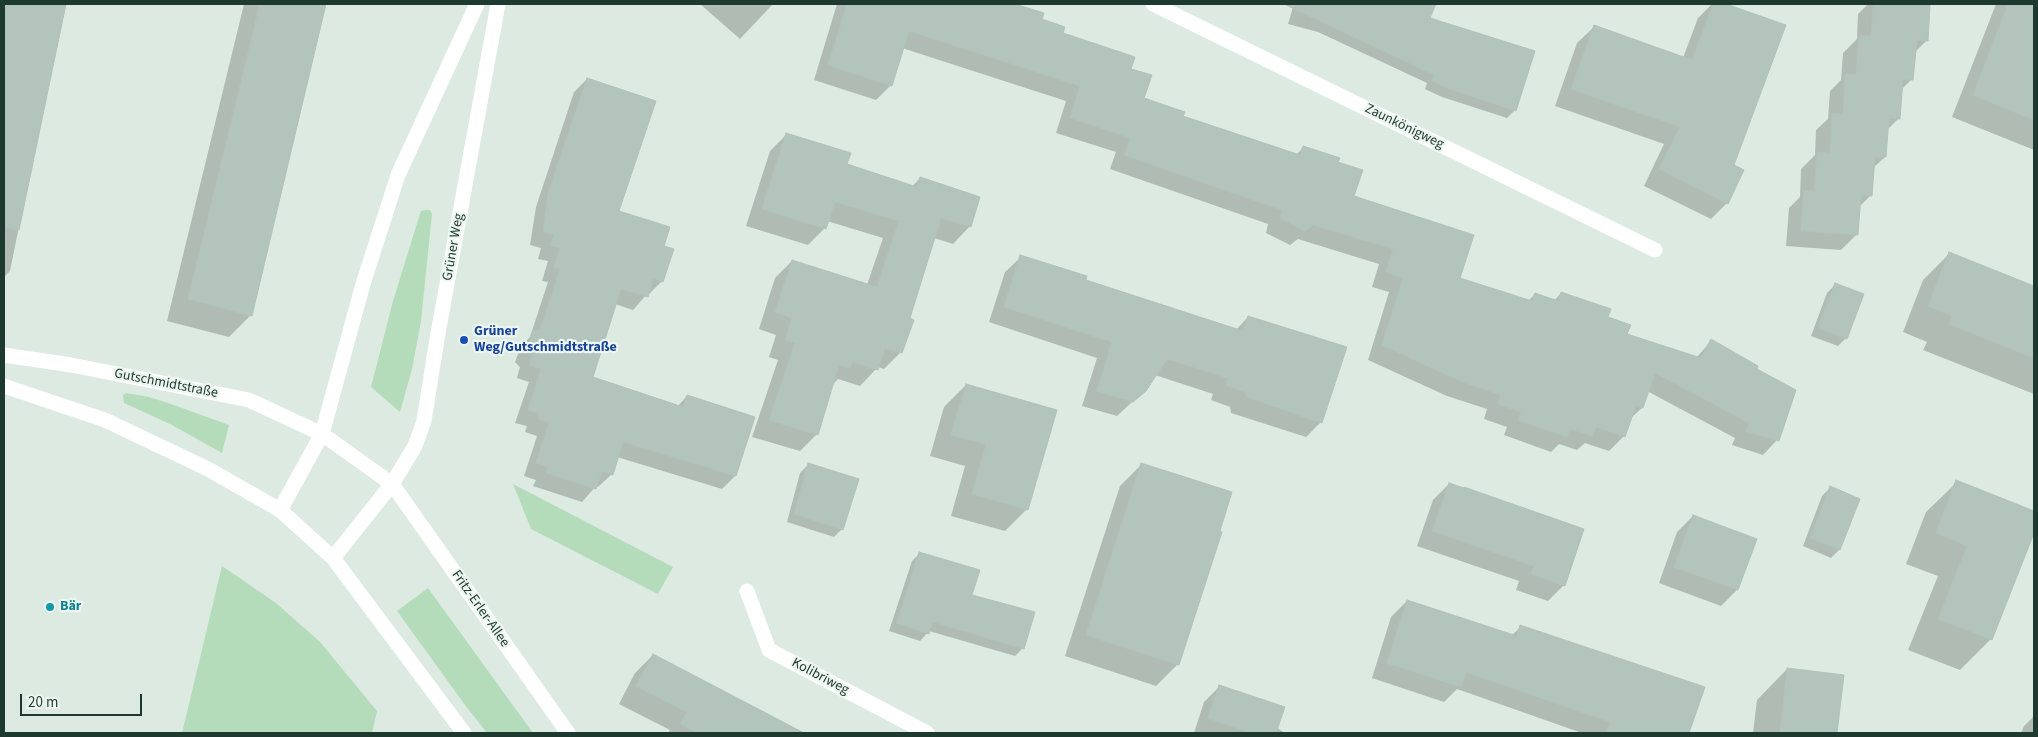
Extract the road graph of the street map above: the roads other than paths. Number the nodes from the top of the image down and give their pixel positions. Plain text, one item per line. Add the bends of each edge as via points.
1 (477, 4) edge
2 (498, 4) edge
3 (1153, 4) edge
4 (1655, 250) dead end
5 (4, 355) edge
6 (4, 386) edge
7 (322, 434) junction
8 (392, 484) junction
9 (280, 510) junction
10 (333, 558) junction
11 (747, 591) dead end
12 (464, 733) edge
13 (568, 733) edge
14 (927, 733) edge

1 - 7 street via 398,175 363,284
2 - 8 street, Grüner Weg via 424,421 415,446
3 - 4 street, Zaunkönigweg
5 - 7 street, Gutschmidtstraße via 250,400
6 - 9 street via 105,420 208,469
7 - 8 street, Fritz-Erler-Allee
7 - 9 street
8 - 10 street
8 - 13 street, Fritz-Erler-Allee
9 - 10 street
10 - 12 street
11 - 14 street, Kolibriweg via 769,650

